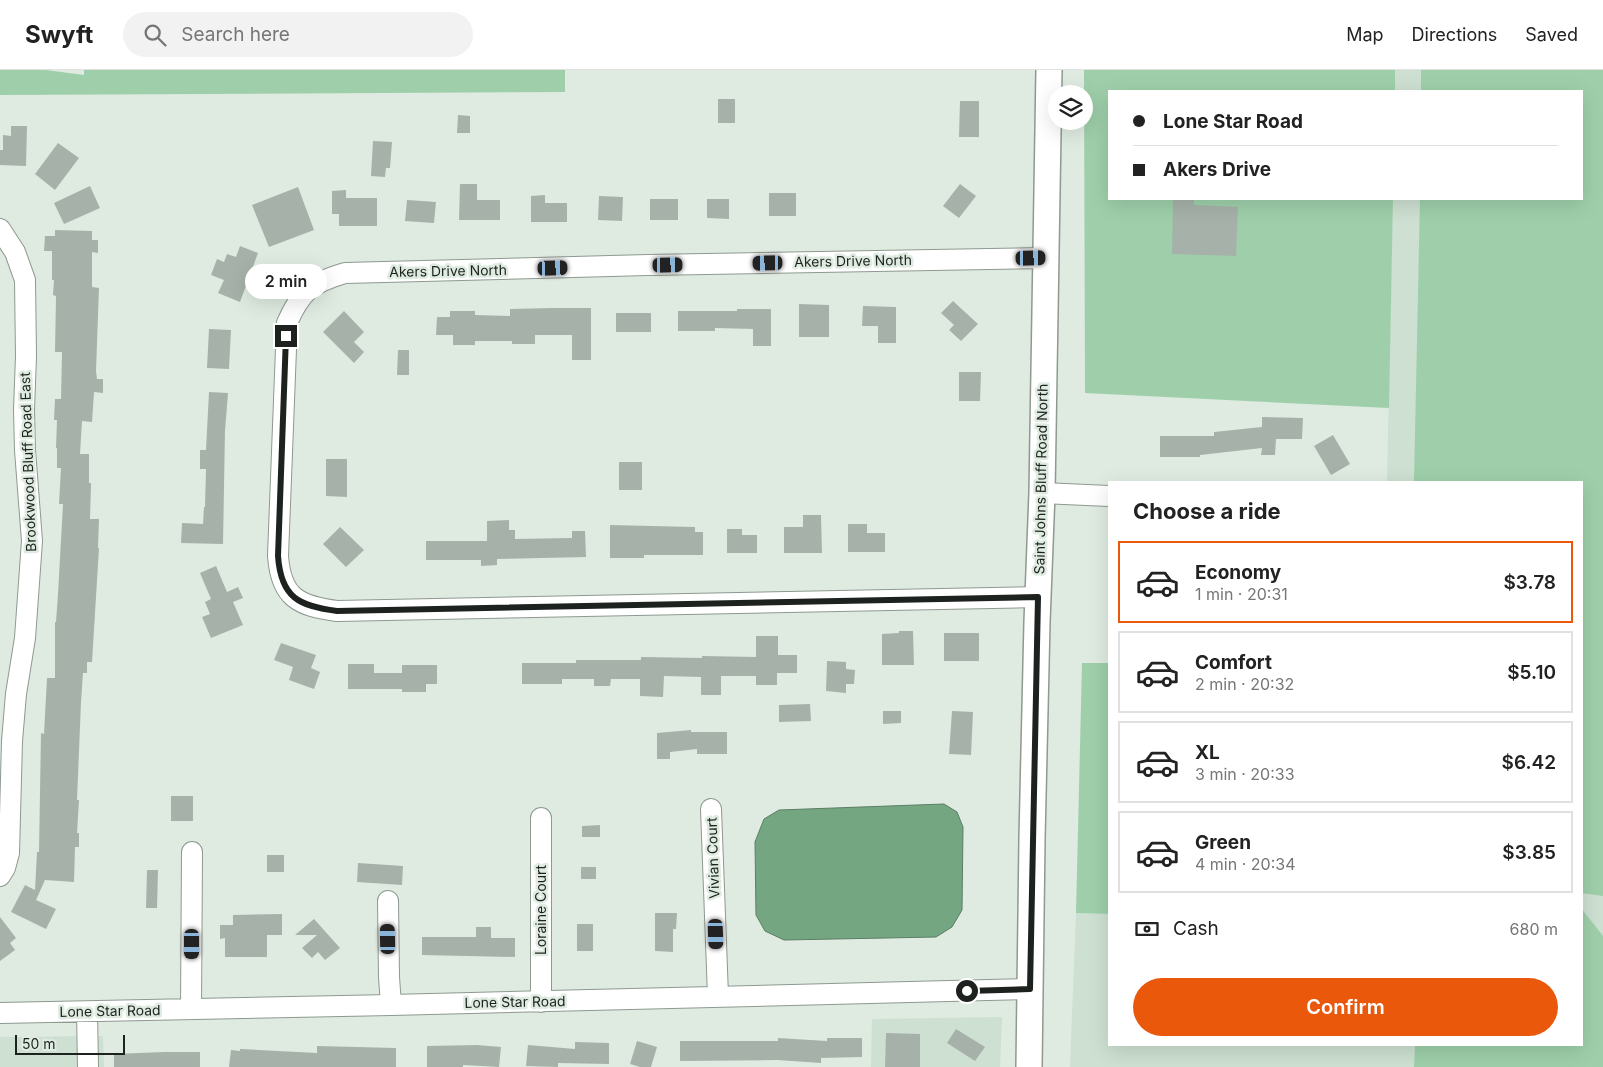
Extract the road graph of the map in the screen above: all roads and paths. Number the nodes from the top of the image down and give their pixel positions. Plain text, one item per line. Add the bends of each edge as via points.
1 (1049, 70) edge
2 (1, 230) edge
3 (1044, 258) junction
4 (1042, 493) junction
5 (1108, 496) edge
6 (1038, 597) junction
7 (711, 809) dead end
8 (541, 818) dead end
9 (192, 852) dead end
10 (0, 876) edge
11 (388, 901) dead end
12 (1030, 989) junction
13 (718, 996) junction
14 (541, 1002) junction
15 (392, 1005) junction
16 (191, 1008) junction
17 (87, 1012) junction
18 (0, 1013) edge
19 (88, 1067) edge
20 (1029, 1067) edge

1 - 3 main road, Saint Johns Bluff Road North
2 - 10 street, Brookwood Bluff Road East via 15,252 25,280 25,450 32,541 25,638 12,741 9,853
3 - 4 main road, Saint Johns Bluff Road North
3 - 6 street, Akers Drive North via 344,273 317,282 294,307 287,323 278,556 281,580 286,589 301,602 337,611
4 - 5 street
4 - 6 main road, Saint Johns Bluff Road North
6 - 12 main road, Saint Johns Bluff Road North
7 - 13 street, Vivian Court
8 - 14 street, Loraine Court
9 - 16 street
11 - 15 street
12 - 13 street, Lone Star Road
12 - 20 main road, Saint Johns Bluff Road North
13 - 14 street, Lone Star Road
14 - 15 street, Lone Star Road
15 - 16 street, Lone Star Road
16 - 17 street, Lone Star Road
17 - 18 street, Lone Star Road
17 - 19 street

